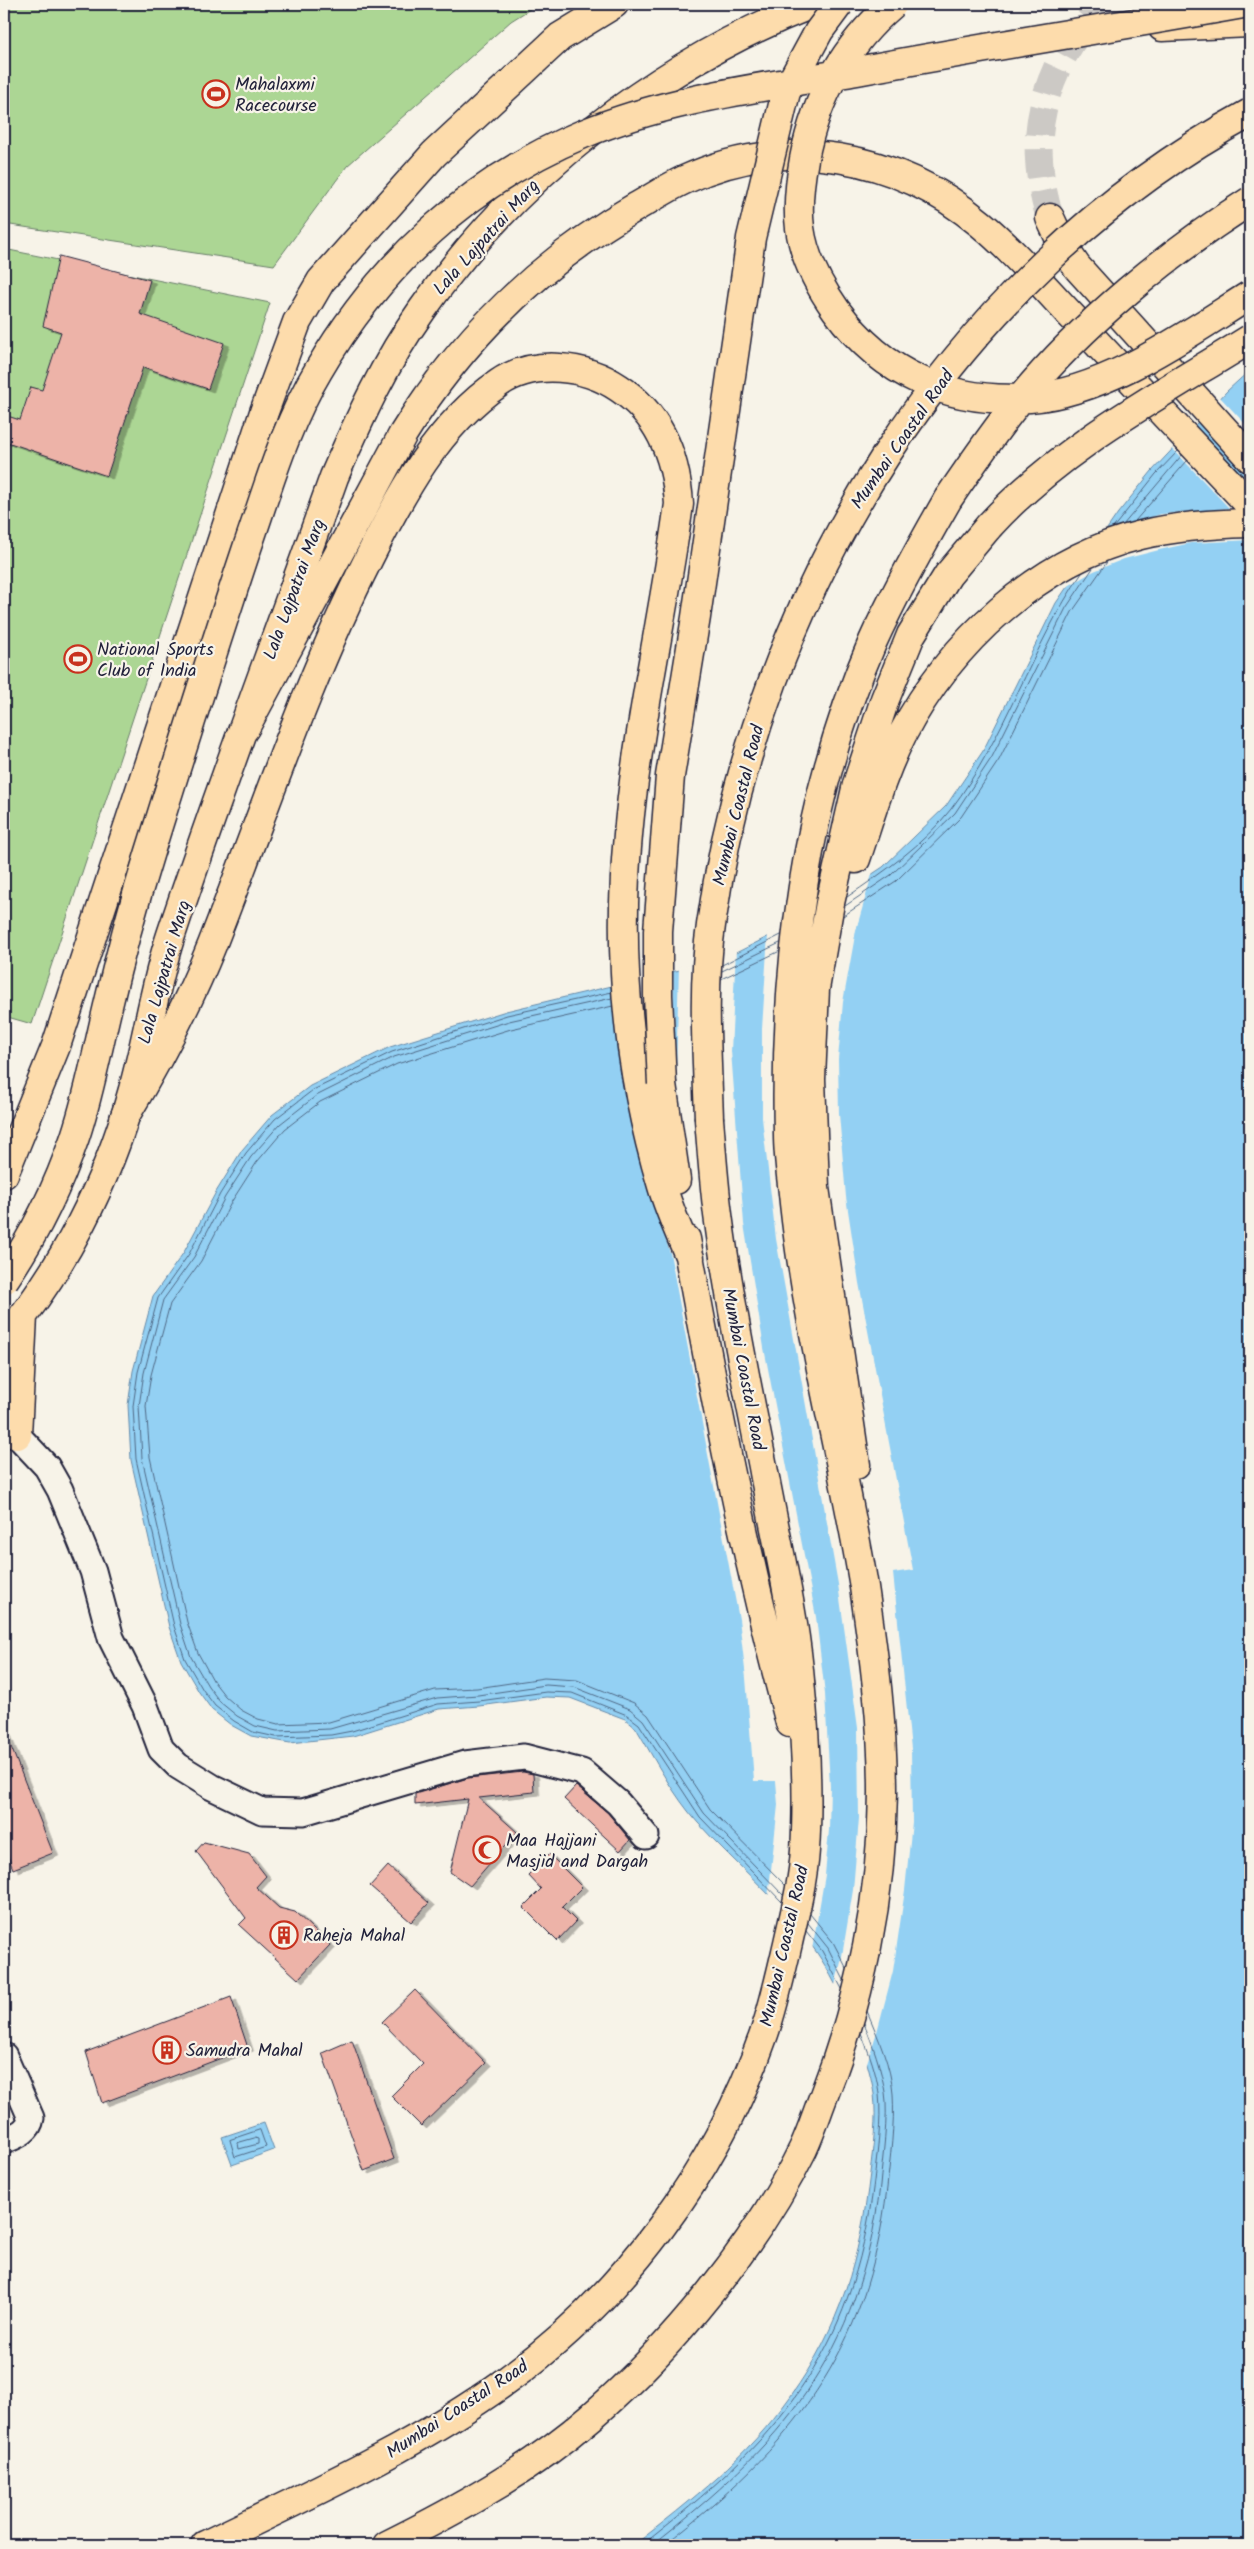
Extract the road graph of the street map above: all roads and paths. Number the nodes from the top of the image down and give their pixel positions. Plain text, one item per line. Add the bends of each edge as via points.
1 (614, 4) edge
2 (812, 4) edge
3 (839, 4) edge
4 (893, 4) edge
5 (1243, 4) edge
6 (1250, 23) edge
7 (1118, 26) junction
8 (1250, 113) edge
9 (1250, 201) edge
10 (1050, 218) tunnel mouth
11 (1250, 295) edge
12 (1250, 339) edge
13 (1250, 458) edge
14 (1250, 505) edge
15 (1250, 523) edge
16 (245, 728) junction
17 (816, 985) junction
18 (125, 1116) junction
19 (4, 1174) edge
20 (690, 1258) junction
21 (4, 1280) edge
22 (23, 1316) junction
23 (4, 1340) edge
24 (10, 1430) edge
25 (863, 1584) junction
26 (806, 1782) junction
27 (646, 1836) dead end
28 (4, 2056) edge
29 (4, 2141) edge
30 (205, 2545) edge
31 (387, 2545) edge

1 - 19 main road via 560,37 434,154 321,281 297,322 264,412 56,1046
2 - 16 main road, Lala Lajpatrai Marg via 730,42 614,114 512,203 422,309 366,405 334,477
3 - 20 main road, bridge via 819,31 786,92 761,189 670,776 658,931 658,1005 662,1084
4 - 11 main road, bridge via 872,21 827,85 807,144 799,202 800,228 816,277 846,323 885,362 928,384 972,396 1032,398 1099,380 1145,359
5 - 7 main road, bridge
6 - 7 main road, bridge
7 - 21 main road, bridge via 696,100 586,132 535,156 490,184 441,220 393,267 352,318 316,373 290,424 221,626 141,879 74,1140 24,1250
8 - 26 main road, Mumbai Coastal Road, bridge via 1192,147 1093,220 1007,303 932,392 865,488 832,545 775,671 747,757 724,848 711,929 706,1010 709,1119 718,1218 728,1280 788,1596 798,1667
9 - 25 main road, bridge via 1198,236 1134,288 1065,351 1022,397 948,499 910,564 872,644 841,726 814,824 798,912 788,1034 788,1141 801,1267
10 - 13 main road, bridge via 1077,267
12 - 17 main road, bridge via 1120,421 1033,482 948,575 911,635 884,699 857,784 830,903
14 - 16 main road, bridge via 1013,255 981,224 952,203 883,168 821,155 748,159 684,180 617,218 572,248 508,302 474,338 423,401
15 - 17 main road via 1174,528 1106,546 1038,582 973,636 936,679 901,736 879,790
16 - 18 main road, Lala Lajpatrai Marg via 171,937
17 - 25 main road via 811,1079 816,1188 860,1493
18 - 20 main road via 165,1048 186,1004 322,657 409,483 437,445 480,398 501,382 520,373 545,368 568,368 590,373 617,386 640,404 657,424 670,451 678,479 679,504 634,782 624,885 624,946 626,1006 639,1092 662,1188
18 - 22 main road, Lala Lajpatrai Marg via 102,1178 76,1233
20 - 26 main road via 750,1558
22 - 23 main road, Lala Lajpatrai Marg
22 - 24 main road
24 - 27 street via 47,1467 71,1514 93,1571 112,1638 145,1706 161,1749 198,1779 262,1811 303,1812 466,1764 524,1758 582,1772 618,1803
25 - 31 main road via 878,1701 883,1794 877,1879 860,1982 839,2056 804,2146 764,2218 705,2298 649,2361 591,2418 522,2470 458,2509
26 - 30 main road, Mumbai Coastal Road via 805,1854 783,1964 764,2033 720,2132 684,2194 652,2237 602,2296 552,2345 506,2381 389,2453
28 - 29 street via 32,2118 25,2130

